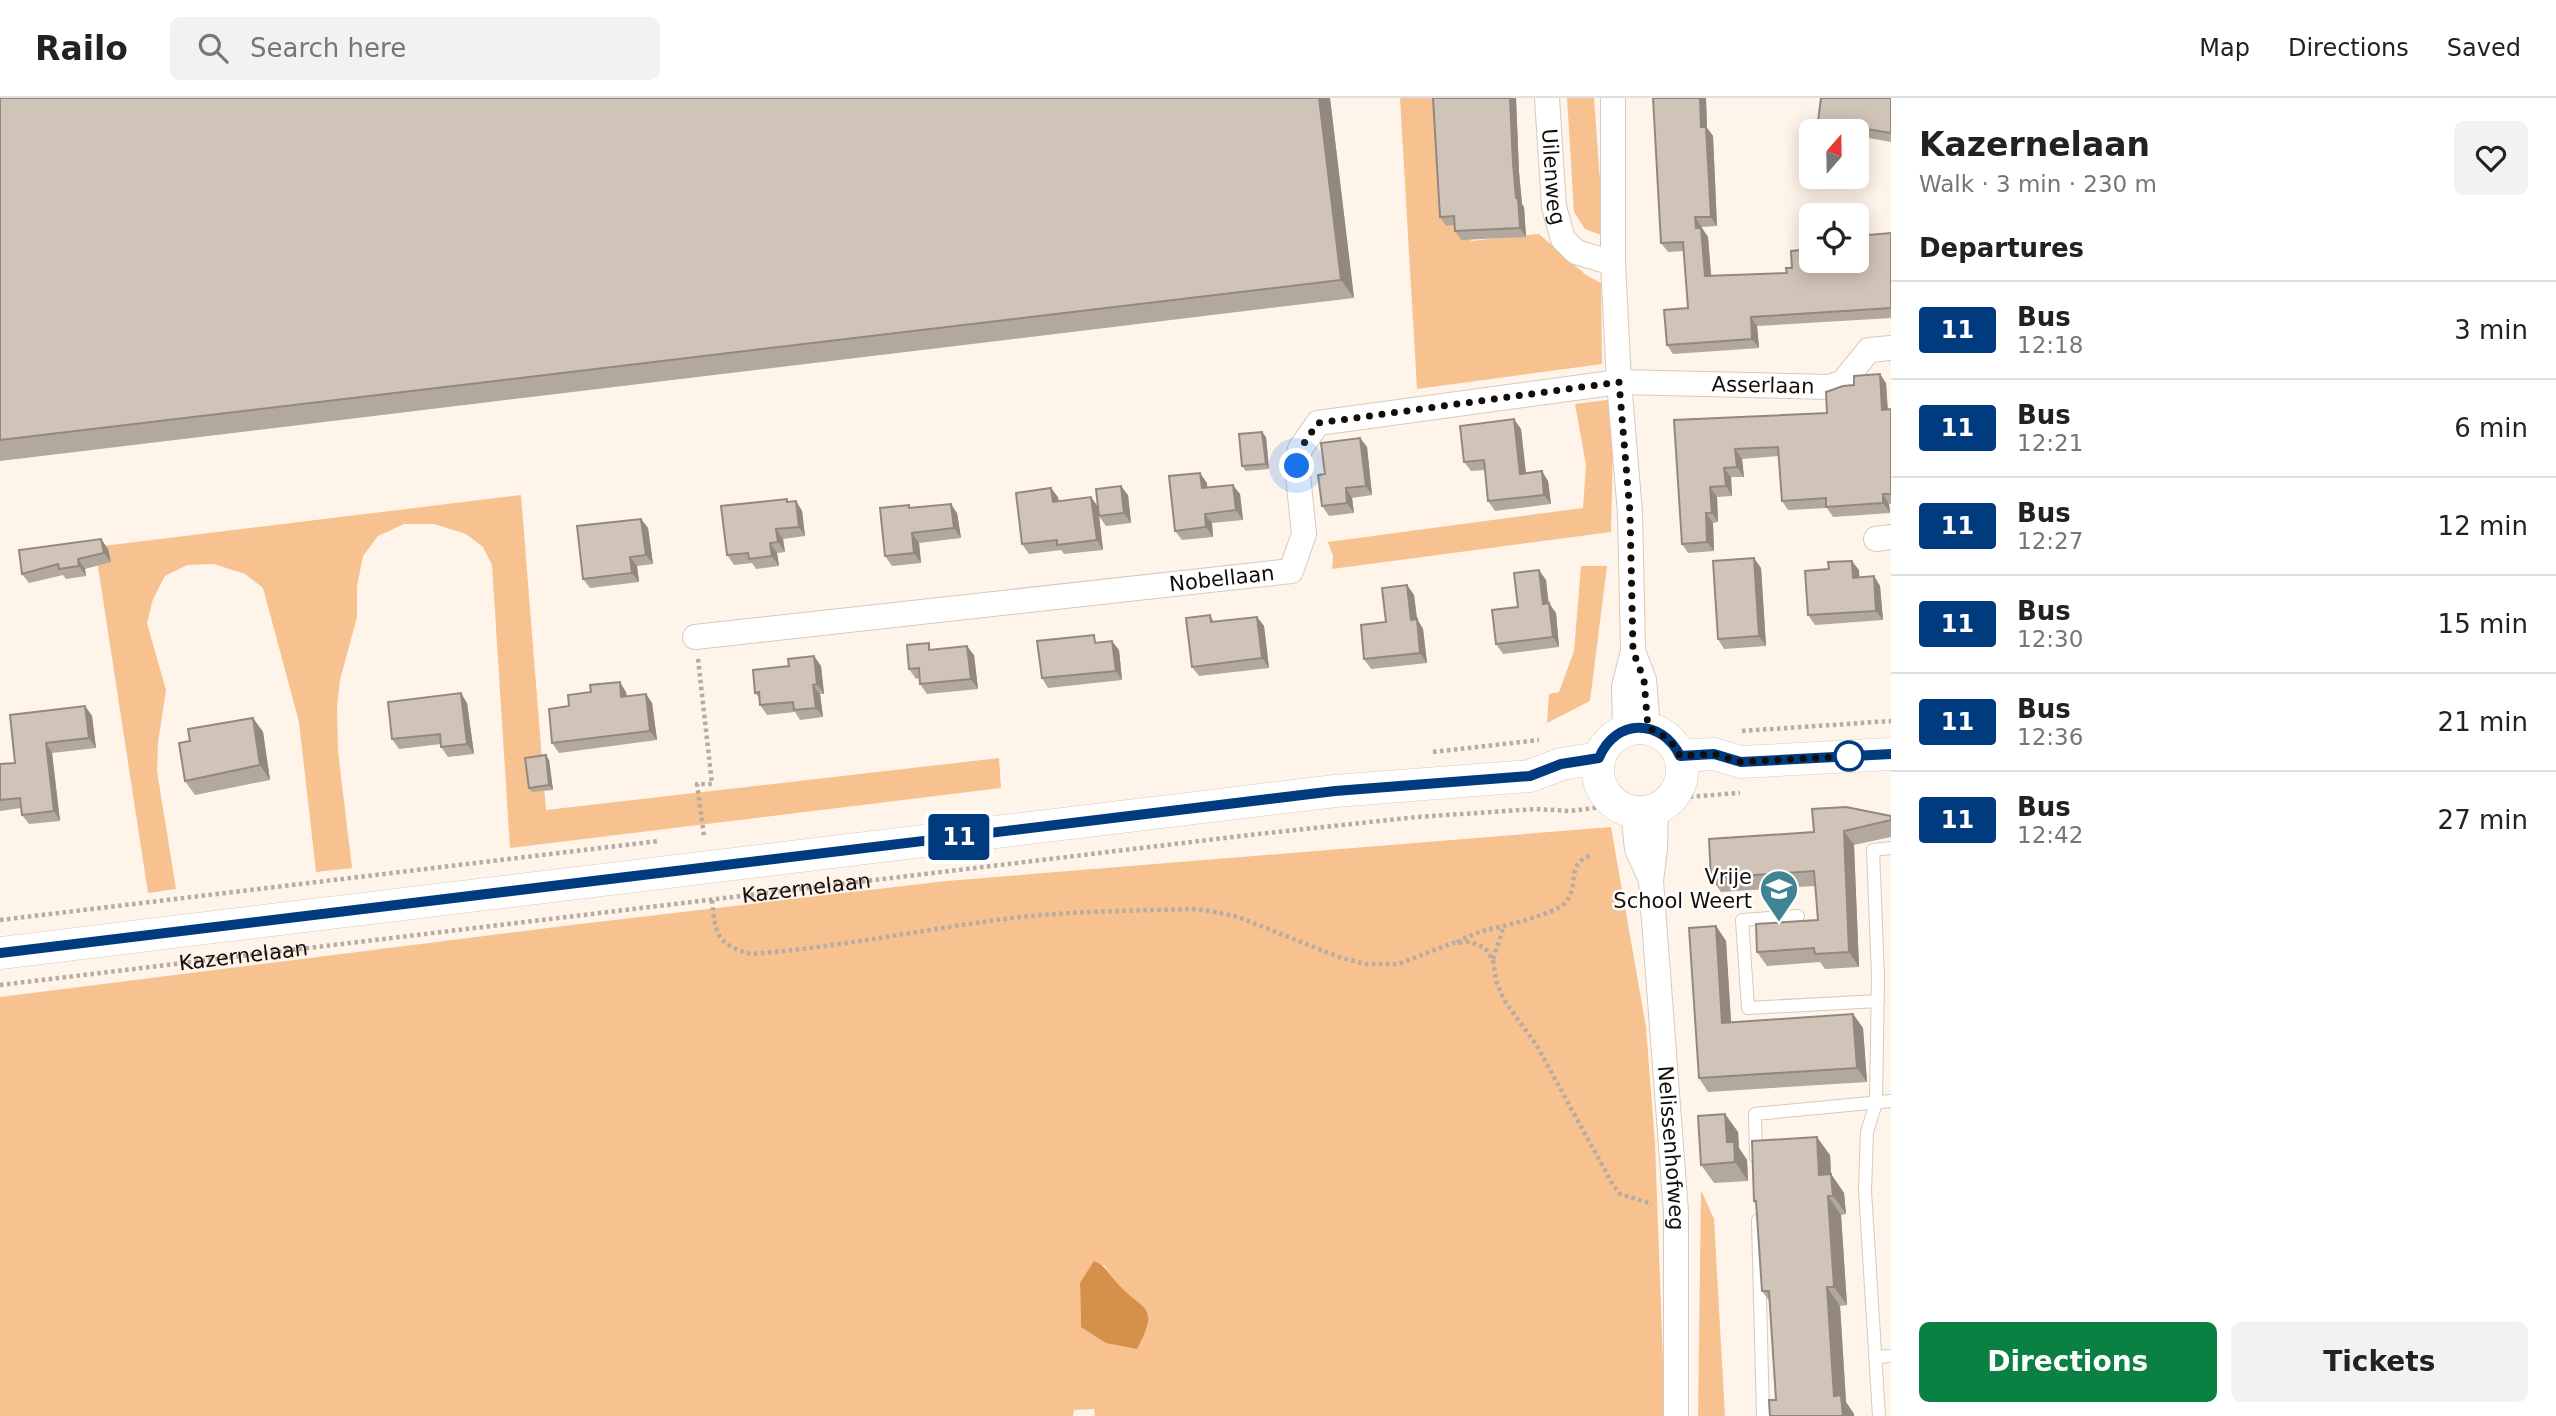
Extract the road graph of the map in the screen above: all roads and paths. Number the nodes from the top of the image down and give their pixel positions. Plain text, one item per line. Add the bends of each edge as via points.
1 (1547, 98) edge
2 (1613, 98) edge
3 (1613, 264) junction
4 (1891, 348) edge
5 (1619, 382) junction
6 (695, 638) joint
7 (1891, 721) edge
8 (1637, 729) junction
9 (1731, 731) dead end
10 (1891, 754) edge
11 (1641, 786) junction
12 (1708, 795) dead end
13 (690, 838) dead end
14 (663, 841) dead end
15 (1891, 848) edge
16 (1591, 855) dead end
17 (712, 900) junction
18 (1798, 916) dead end
19 (0, 920) edge
20 (1504, 926) junction
21 (1452, 943) junction
22 (0, 953) edge
23 (1493, 960) junction
24 (1885, 977) edge
25 (0, 985) edge
26 (1878, 1000) junction
27 (1891, 1101) edge
28 (1877, 1103) junction
29 (1756, 1169) edge
30 (1758, 1210) edge
31 (1676, 1212) junction
32 (1891, 1356) edge
33 (1876, 1357) junction
34 (1676, 1416) edge
35 (1763, 1416) edge
36 (1879, 1416) edge

1 - 3 street, Uilenweg via 1554,207 1563,239 1576,252
2 - 3 street
3 - 5 street
4 - 5 street, Asserlaan via 1869,350 1843,382 1830,387
5 - 6 street, Nobellaan via 1318,423 1300,449 1297,466 1304,534 1291,571
5 - 8 street via 1630,513 1633,651 1644,680
6 - 13 path via 712,783 697,784 704,836
7 - 9 path
8 - 11 street via 1607,743
8 - 11 street via 1660,733 1671,741
10 - 11 street, Kazernelaan via 1741,762 1718,773
11 - 12 path, Kazernelaan via 1685,797
11 - 17 path, Kazernelaan via 1602,807 1570,811 1417,817
11 - 22 street, Kazernelaan via 1561,764 1530,776 1321,793
11 - 31 street, Nelissenhofweg via 1637,849 1651,881
14 - 19 path
15 - 24 lane via 1873,850
16 - 20 path via 1578,863 1570,897 1561,907
17 - 21 path via 714,928 723,942 751,954 991,920 1193,909 1238,918 1366,964 1398,964
17 - 25 path, Kazernelaan
18 - 26 lane via 1742,919 1748,1008
20 - 21 path
20 - 23 path
21 - 23 path via 1471,942 1485,948
23 - 31 path via 1504,1000 1536,1046 1620,1194
24 - 26 lane
26 - 28 lane
27 - 28 lane
28 - 29 lane via 1755,1114
28 - 33 lane via 1867,1132 1865,1191
30 - 35 lane
31 - 34 street, Nelissenhofweg
32 - 33 lane
33 - 36 lane

